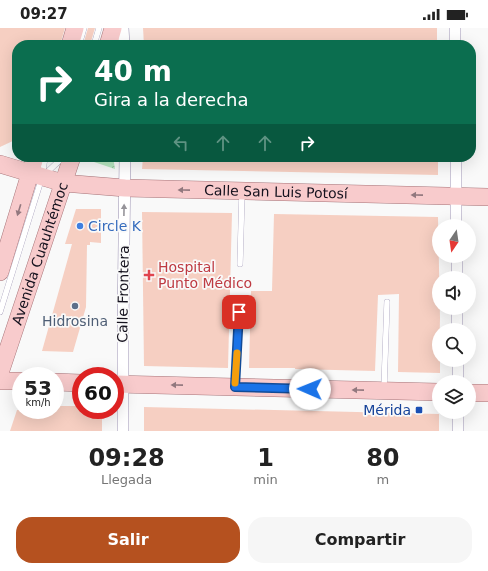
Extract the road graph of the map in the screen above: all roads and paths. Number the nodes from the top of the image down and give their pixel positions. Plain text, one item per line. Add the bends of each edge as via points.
1 (75, 28) edge
2 (84, 28) edge
3 (99, 28) edge
4 (113, 28) edge
5 (123, 28) edge
6 (455, 28) edge
7 (71, 40) edge
8 (80, 40) edge
9 (95, 40) edge
10 (109, 40) edge
11 (124, 40) edge
12 (455, 40) edge
13 (56, 162) edge
14 (70, 162) edge
15 (125, 162) edge
16 (456, 162) edge
17 (0, 164) edge
18 (36, 169) edge
19 (63, 183) junction
20 (125, 188) junction
21 (242, 191) junction
22 (456, 196) junction
23 (488, 197) edge
24 (456, 219) edge
25 (240, 264) dead end
26 (0, 272) edge
27 (387, 302) dead end
28 (0, 312) edge
29 (239, 312) dead end
30 (120, 367) edge
31 (0, 373) edge
32 (0, 380) edge
33 (12, 381) edge
34 (124, 384) edge
35 (235, 387) junction
36 (384, 390) junction
37 (432, 392) edge
38 (476, 393) edge
39 (488, 393) edge
40 (123, 419) edge
41 (458, 419) edge
42 (124, 431) edge
43 (458, 431) edge

1 - 7 main road
2 - 8 lane
3 - 9 lane
4 - 10 main road
5 - 11 street
6 - 12 street
13 - 18 lane
14 - 19 main road, Avenida Cuauhtémoc
15 - 20 street, Calle Frontera
16 - 22 street
17 - 18 main road, Calle San Luis Potosí
18 - 19 main road, Calle San Luis Potosí
18 -> 26 main road
18 - 28 lane
19 - 20 main road, Calle San Luis Potosí
19 - 31 main road, Avenida Cuauhtémoc
21 -> 20 main road, Calle San Luis Potosí
30 -> 20 street, Calle Frontera
22 -> 21 main road, Calle San Luis Potosí
21 - 25 lane
22 - 23 main road, Calle San Luis Potosí
22 - 24 street
27 - 36 lane
29 - 35 lane
32 - 33 main road
35 -> 34 main road
36 -> 35 main road
36 - 37 main road
38 - 39 main road
40 - 42 street, Calle Frontera
41 - 43 street

